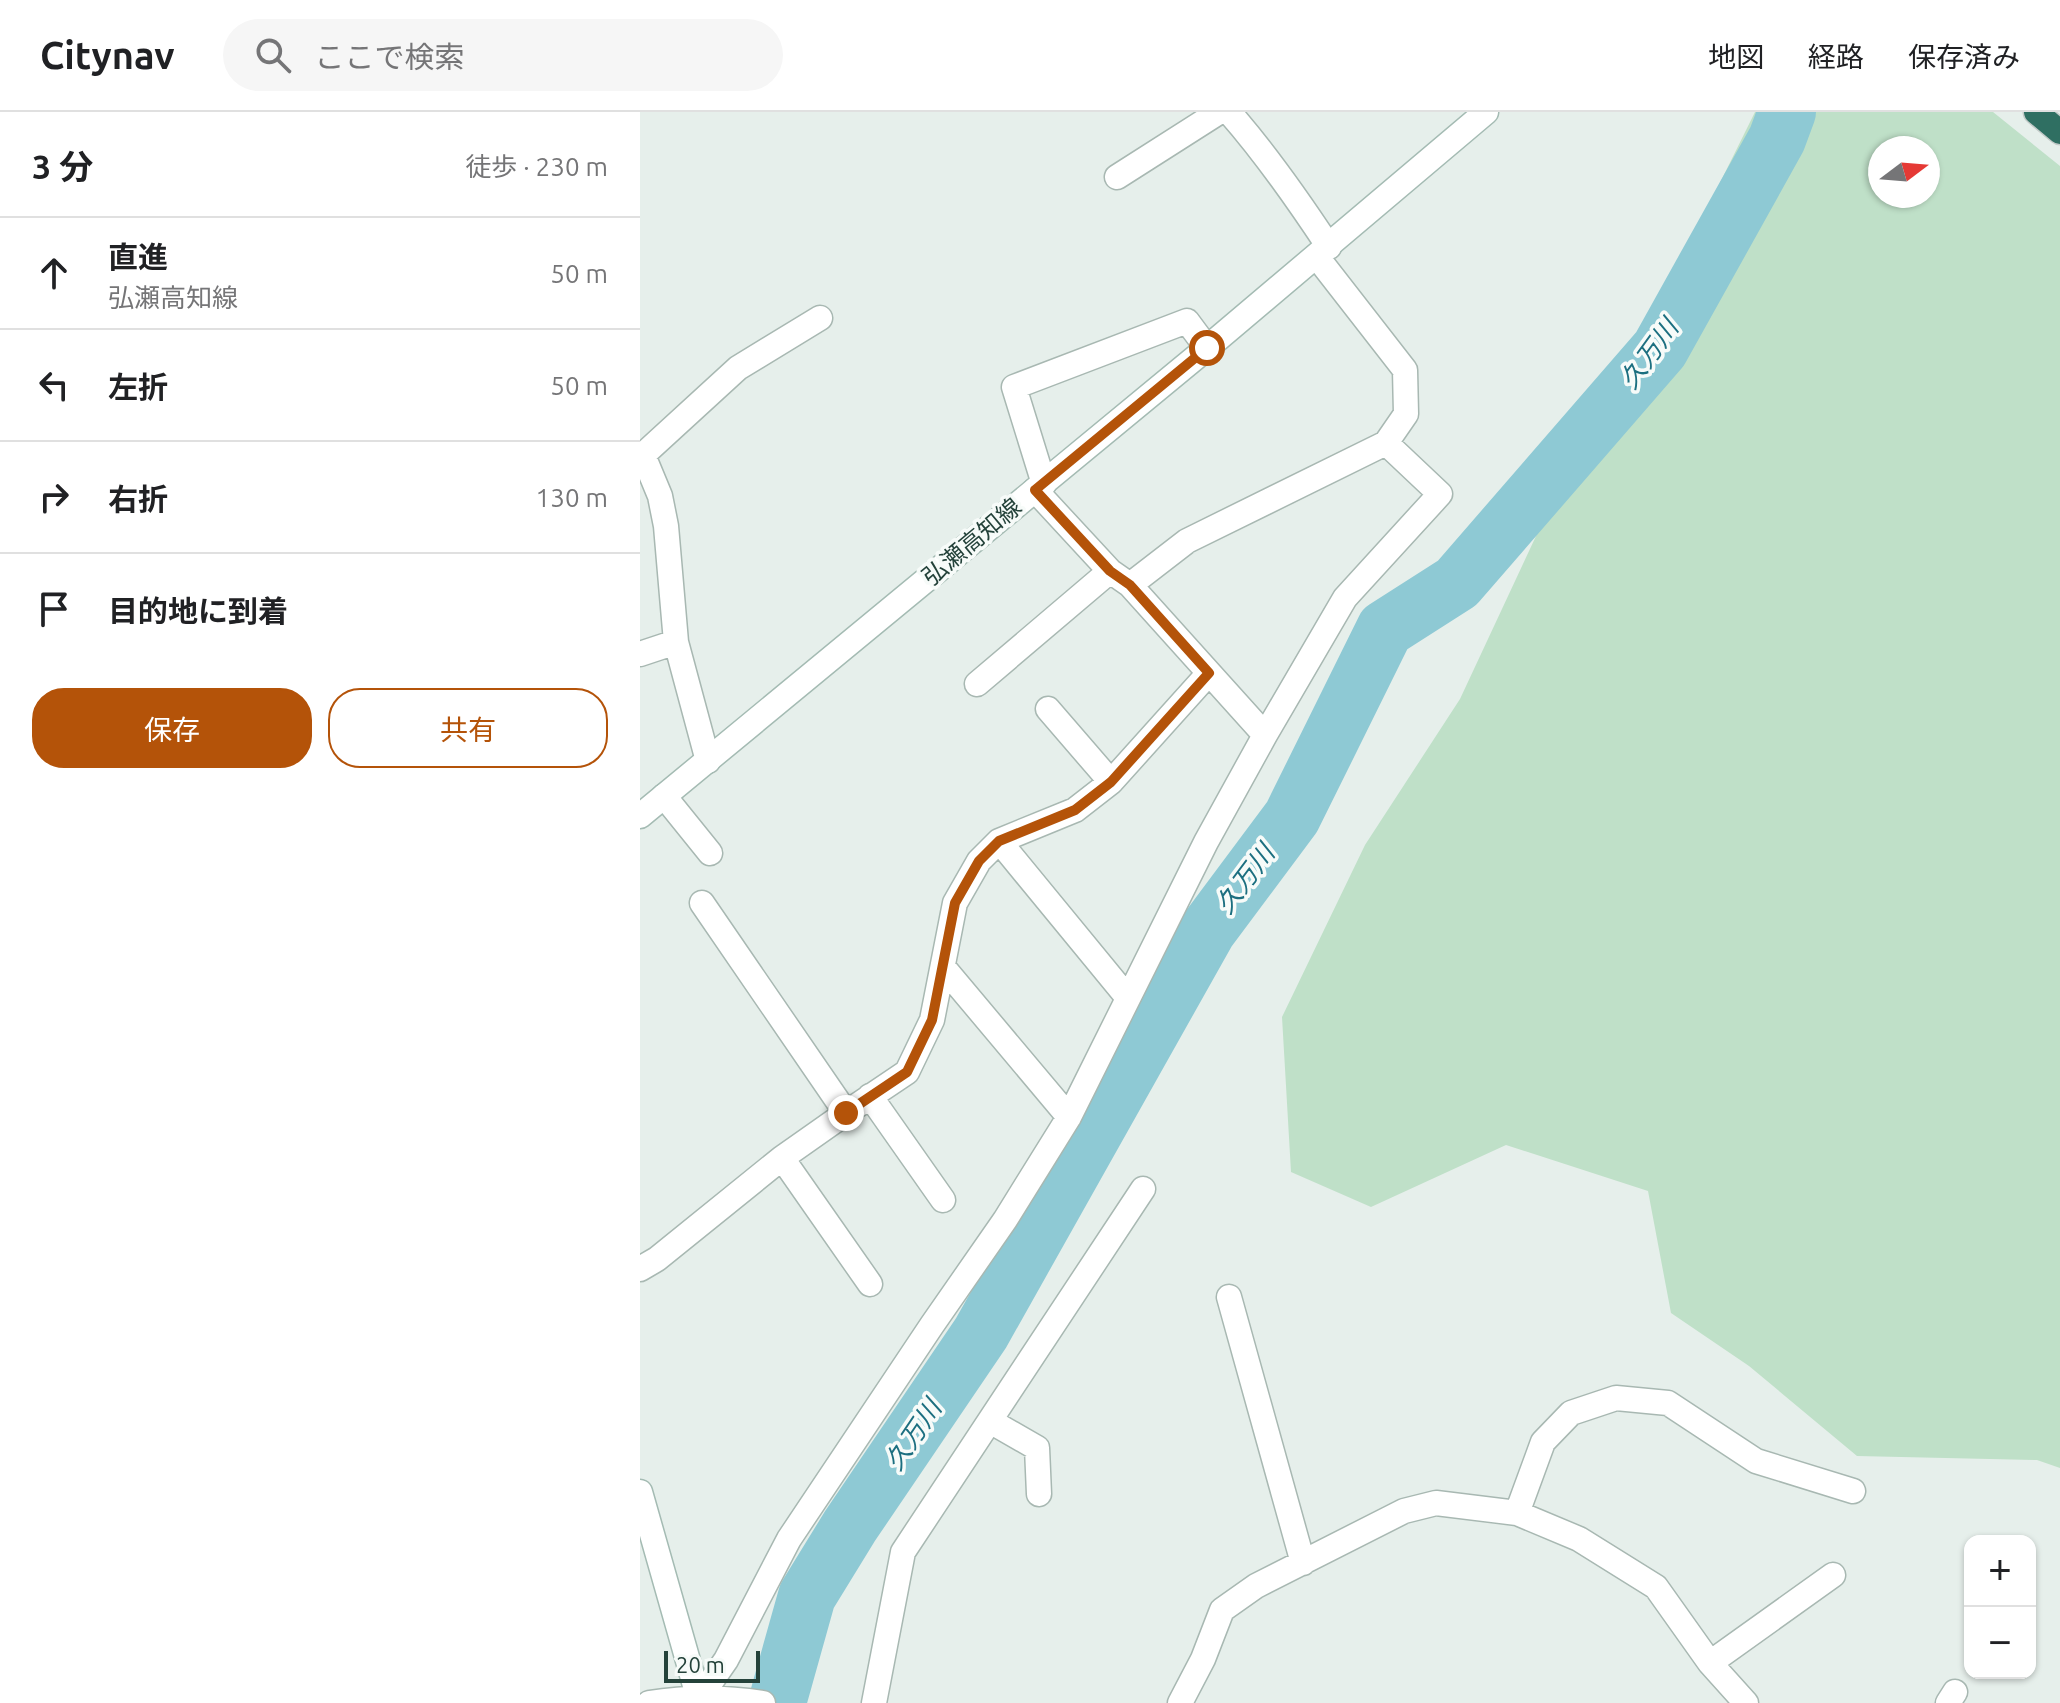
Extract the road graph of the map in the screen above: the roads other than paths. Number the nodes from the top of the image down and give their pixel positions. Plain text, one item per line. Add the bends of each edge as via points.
1 (1219, 112) edge
2 (1229, 112) edge
3 (1486, 112) edge
4 (2036, 112) edge
5 (2060, 132) edge
6 (1117, 177) dead end
7 (1323, 252) junction
8 (820, 318) dead end
9 (1207, 348) junction
10 (1386, 443) junction
11 (641, 454) edge
12 (1039, 487) junction
13 (1120, 578) junction
14 (676, 642) junction
15 (640, 654) edge
16 (1209, 673) junction
17 (977, 684) dead end
18 (1048, 709) dead end
19 (1265, 735) junction
20 (708, 761) junction
21 (1111, 782) junction
22 (664, 796) junction
23 (640, 816) edge
24 (999, 841) junction
25 (710, 853) dead end
26 (702, 903) dead end
27 (943, 967) junction
28 (1128, 998) junction
29 (870, 1096) junction
30 (846, 1113) junction
31 (1069, 1117) junction
32 (782, 1158) junction
33 (1143, 1189) dead end
34 (943, 1200) dead end
35 (640, 1269) edge
36 (870, 1284) dead end
37 (1229, 1297) dead end
38 (990, 1421) junction
39 (1853, 1491) dead end
40 (640, 1492) edge
41 (1039, 1494) dead end
42 (1517, 1513) junction
43 (1303, 1563) junction
44 (1833, 1575) dead end
45 (1710, 1663) junction
46 (699, 1701) edge
47 (751, 1701) edge
48 (649, 1703) edge
49 (874, 1703) edge
50 (1180, 1703) edge
51 (1746, 1703) edge

1 - 6 street
2 - 7 street via 1302,205
3 - 7 street, 弘瀬高知線
4 - 5 highway
7 - 9 street, 弘瀬高知線
7 - 10 street via 1405,370 1406,414
8 - 11 street via 738,368
9 - 12 street, 弘瀬高知線
9 - 12 street via 1187,321 1014,387
10 - 13 street
10 - 19 street via 1440,494 1345,598
11 - 14 street via 660,496 666,526
12 - 13 street
12 - 20 street, 弘瀬高知線
13 - 16 street
13 - 17 street
14 - 15 street
14 - 20 street
16 - 19 street
16 - 21 street
18 - 21 street
19 - 28 street
20 - 22 street, 弘瀬高知線
21 - 24 street via 1075,810
22 - 23 street, 弘瀬高知線
22 - 25 street
24 - 27 street via 979,861 955,903
24 - 28 street
26 - 30 street
27 - 29 street via 932,1020 907,1072
27 - 31 street
28 - 31 street
29 - 30 street
29 - 34 street
30 - 32 street
31 - 46 street via 789,1539
32 - 35 street
32 - 36 street
33 - 38 street
37 - 43 street
38 - 41 street via 1037,1448
38 - 49 street via 903,1552
39 - 42 street via 1756,1461 1668,1403 1616,1398 1571,1413 1543,1442
40 - 46 street
42 - 43 street via 1436,1503 1404,1511
42 - 45 street via 1579,1539 1656,1587
43 - 50 street via 1222,1610
44 - 45 street
45 - 51 street
46 - 47 street
46 - 48 street

